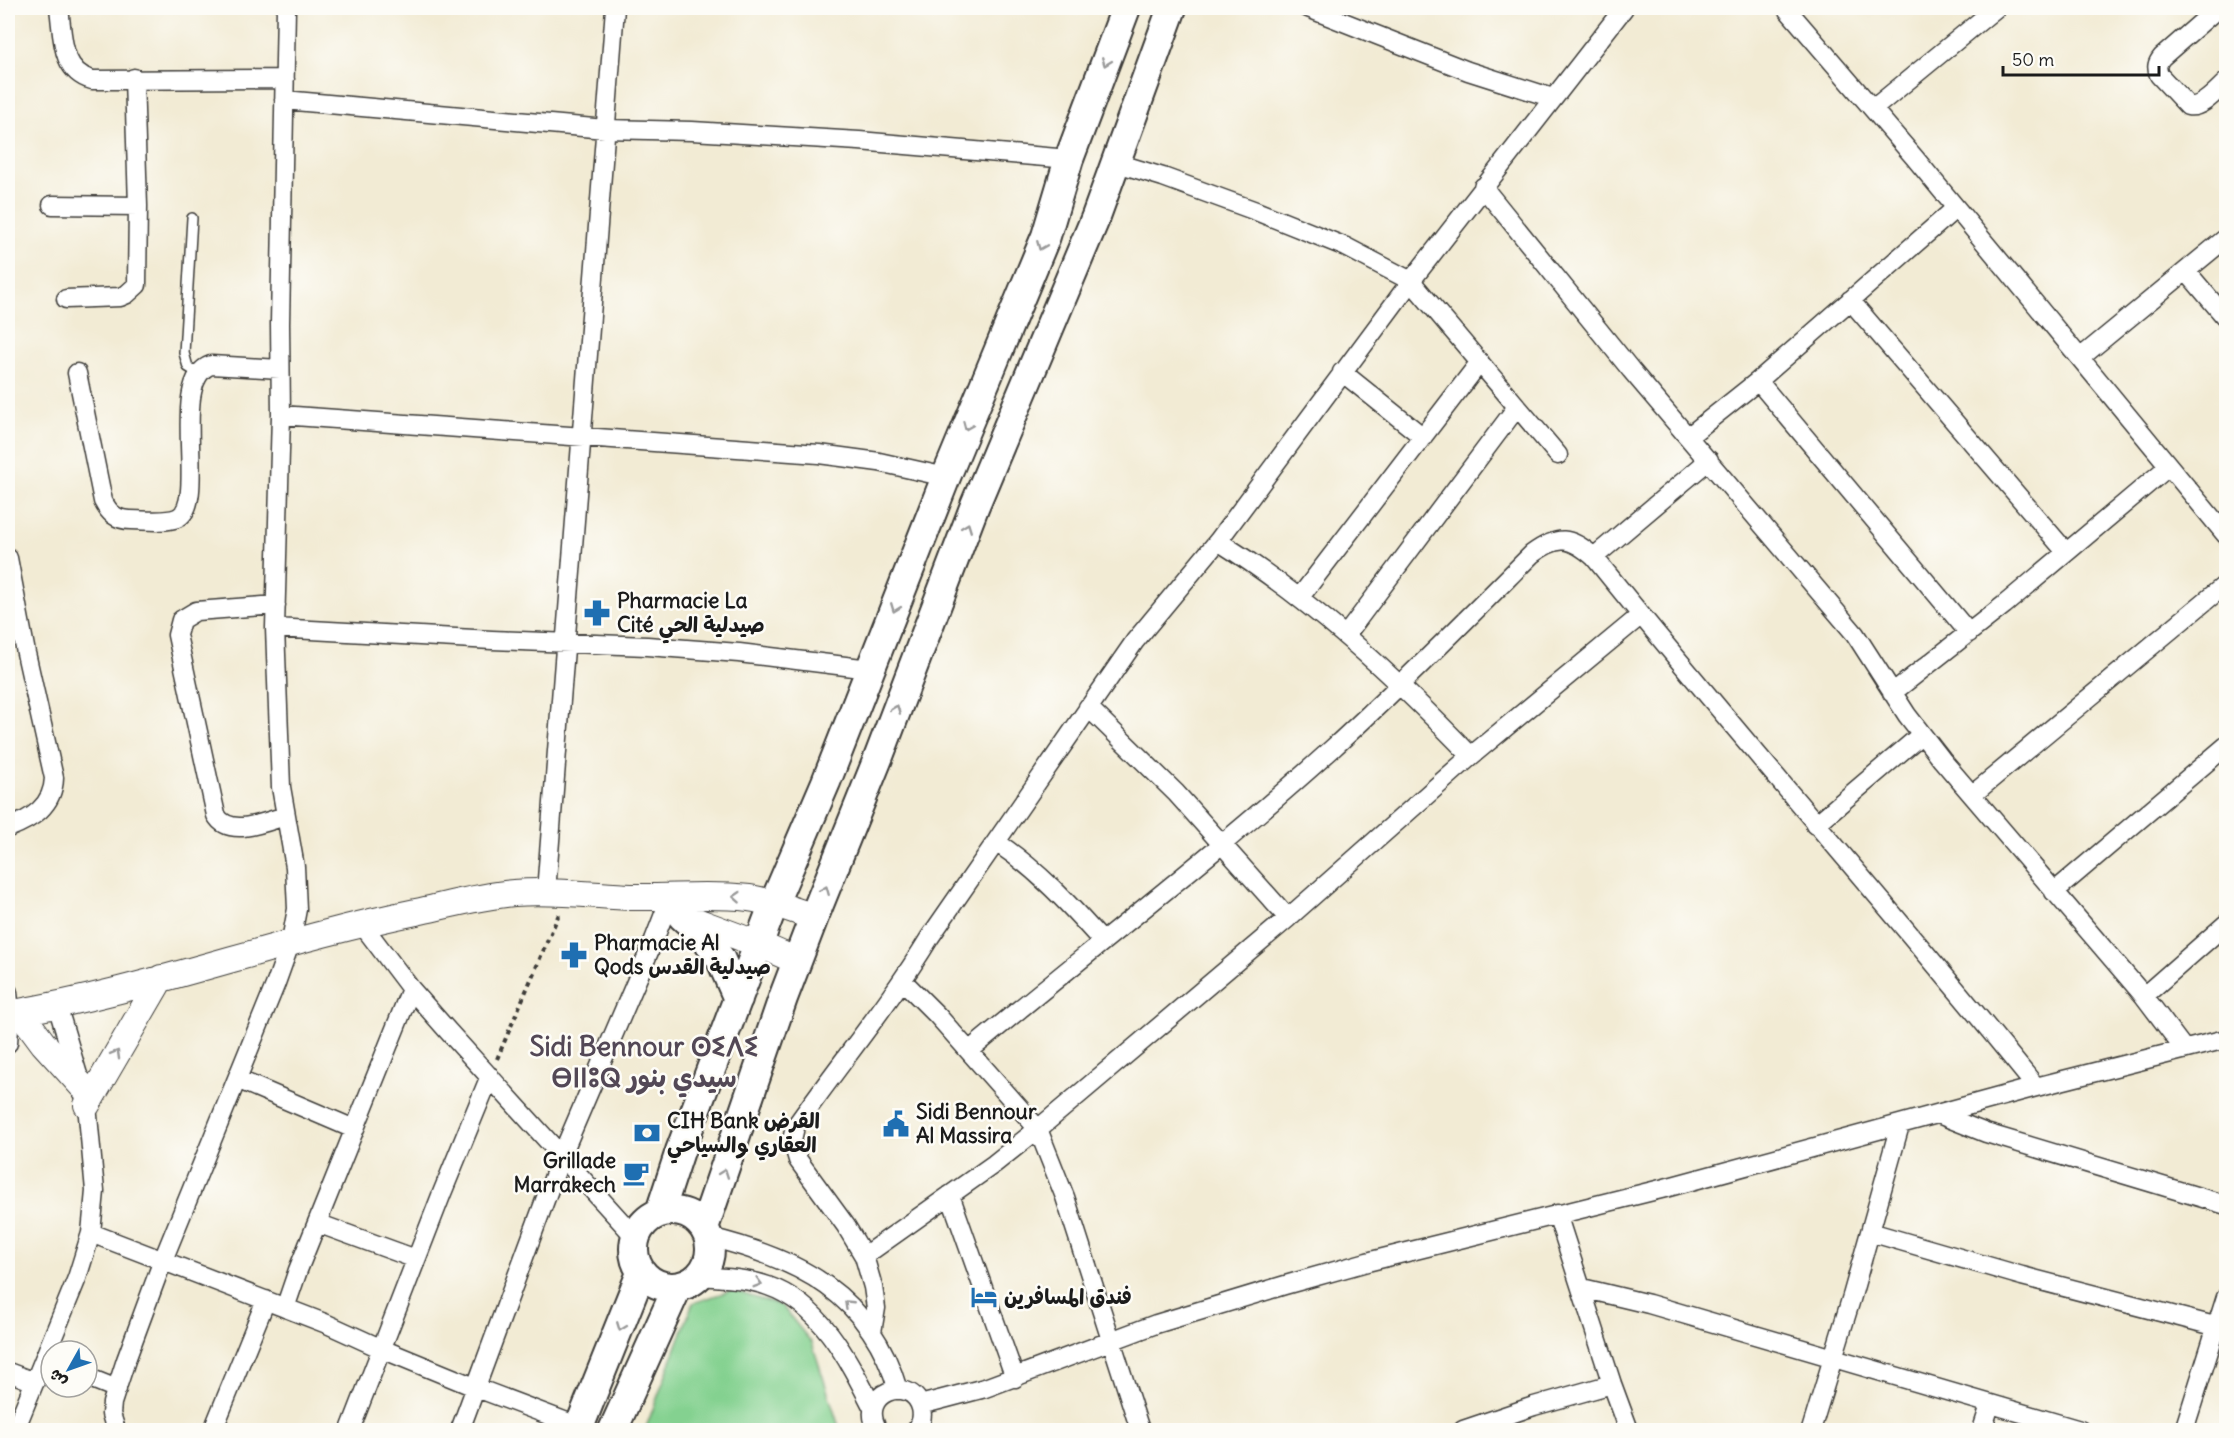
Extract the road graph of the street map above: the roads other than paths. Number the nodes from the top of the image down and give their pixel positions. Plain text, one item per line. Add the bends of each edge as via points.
1 (59, 8) edge
2 (286, 8) edge
3 (615, 8) edge
4 (1126, 8) edge
5 (1172, 8) edge
6 (1308, 8) edge
7 (1624, 8) edge
8 (1786, 8) edge
9 (1996, 8) edge
10 (2218, 8) edge
11 (134, 78) junction
12 (285, 80) junction
13 (2226, 82) edge
14 (1553, 98) junction
15 (284, 100) junction
16 (1873, 109) junction
17 (605, 129) junction
18 (1069, 159) junction
19 (1117, 163) junction
20 (1483, 187) junction
21 (52, 205) dead end
22 (138, 206) junction
23 (1956, 208) junction
24 (192, 218) dead end
25 (2226, 238) edge
26 (2187, 272) junction
27 (1412, 281) junction
28 (66, 298) dead end
29 (1850, 300) junction
30 (2226, 318) edge
31 (2080, 358) junction
32 (1480, 362) junction
33 (280, 369) junction
34 (1342, 372) junction
35 (77, 373) dead end
36 (198, 373) junction
37 (1758, 381) junction
38 (1517, 408) junction
39 (281, 415) junction
40 (581, 436) junction
41 (1423, 436) junction
42 (1689, 436) junction
43 (1558, 455) dead end
44 (1709, 460) junction
45 (2168, 467) junction
46 (946, 477) junction
47 (2226, 535) edge
48 (1218, 541) junction
49 (2066, 552) junction
50 (8, 558) edge
51 (1594, 558) junction
52 (2226, 584) edge
53 (1300, 597) junction
54 (276, 605) junction
55 (1640, 616) junction
56 (275, 628) junction
57 (1969, 633) junction
58 (1346, 635) junction
59 (565, 643) junction
60 (870, 669) junction
61 (1400, 686) junction
62 (1892, 693) junction
63 (1088, 707) junction
64 (1922, 734) junction
65 (2226, 746) edge
66 (1472, 756) junction
67 (1972, 795) junction
68 (285, 816) junction
69 (1815, 825) junction
70 (8, 828) edge
71 (996, 842) junction
72 (1222, 843) junction
73 (557, 892) junction
74 (2054, 892) junction
75 (774, 903) junction
76 (673, 908) junction
77 (814, 917) junction
78 (1288, 918) junction
79 (361, 923) junction
80 (2226, 924) edge
81 (291, 941) junction
82 (1102, 941) junction
83 (758, 944) junction
84 (797, 961) junction
85 (161, 978) junction
86 (903, 981) junction
87 (411, 989) junction
88 (2144, 996) junction
89 (738, 999) junction
90 (57, 1005) junction
91 (11, 1008) edge
92 (2226, 1040) edge
93 (8, 1043) edge
94 (2184, 1049) junction
95 (969, 1051) junction
96 (490, 1076) junction
97 (237, 1079) junction
98 (2036, 1087) junction
99 (85, 1096) junction
100 (1938, 1114) junction
101 (1900, 1125) junction
102 (354, 1129) junction
103 (1038, 1129) junction
104 (561, 1157) junction
105 (950, 1195) junction
106 (2226, 1205) edge
107 (660, 1212) junction
108 (1557, 1214) junction
109 (317, 1223) junction
110 (707, 1232) junction
111 (1870, 1232) junction
112 (91, 1233) junction
113 (635, 1238) junction
114 (864, 1256) junction
115 (416, 1259) junction
116 (163, 1260) junction
117 (641, 1273) junction
118 (688, 1282) junction
119 (1582, 1288) junction
120 (2226, 1297) edge
121 (266, 1300) junction
122 (285, 1308) junction
123 (2222, 1328) edge
124 (872, 1332) junction
125 (55, 1339) edge
126 (1111, 1340) junction
127 (382, 1349) junction
128 (1833, 1358) junction
129 (8, 1372) edge
130 (39, 1375) edge
131 (1014, 1378) junction
132 (35, 1382) junction
133 (99, 1382) edge
134 (1612, 1384) junction
135 (117, 1389) junction
136 (477, 1389) junction
137 (898, 1390) junction
138 (920, 1405) junction
139 (1990, 1405) junction
140 (873, 1408) junction
141 (579, 1429) edge
142 (15, 1431) edge
143 (117, 1431) edge
144 (213, 1431) edge
145 (350, 1431) edge
146 (460, 1431) edge
147 (612, 1431) edge
148 (878, 1431) edge
149 (916, 1431) edge
150 (1140, 1431) edge
151 (1463, 1431) edge
152 (1629, 1431) edge
153 (1811, 1431) edge
154 (1982, 1431) edge
155 (2080, 1431) edge
156 (2184, 1431) edge

1 - 11 street via 66,53 74,71 92,80
2 - 12 street
3 - 17 street
4 -> 18 main road
5 - 19 main road
6 - 14 street via 1468,71
7 - 14 street
8 - 16 street
9 - 16 street
10 - 13 street via 2163,57 2157,69 2192,108
11 - 12 street
11 - 22 street
12 - 15 street
14 - 20 street
15 - 17 street
15 - 33 street
16 - 23 street
17 - 18 street via 859,141
17 - 40 street
18 -> 46 main road via 1041,246
19 - 27 street via 1266,215 1346,247
77 -> 19 main road via 975,506
20 - 27 street
20 - 42 street
21 - 22 street
22 - 28 street via 134,289 120,297
23 - 29 street
23 - 31 street
24 - 36 lane via 183,353 188,367
25 - 26 street
26 - 30 street
26 - 31 street
27 - 32 street
27 - 34 street
29 - 37 street
29 - 49 street
31 - 45 street
32 - 38 street
32 - 41 street
33 - 36 street via 211,365
33 - 39 street
34 - 41 street
34 - 48 street
35 - 36 street via 103,501 113,515 128,520 177,518 188,507 193,383
37 - 42 street
37 - 57 street
38 - 43 street
38 - 58 street
39 - 40 street
39 - 54 street
40 - 46 street via 819,454
40 - 59 street
41 - 53 street
42 - 44 street
44 - 51 street
44 - 62 street via 1855,634
45 - 47 street
45 - 49 street
46 -> 60 main road
48 - 53 street
48 - 63 street via 1135,641
49 - 57 street
50 - 70 street via 54,778 54,791 41,810
51 - 55 street
51 - 61 street via 1571,541 1543,546
52 - 67 street
53 - 58 street
54 - 56 street
54 - 68 street via 196,611 181,620 177,635 216,814 224,824 235,827
55 - 66 street
55 - 69 street
56 - 59 street
56 - 68 street via 278,743
57 - 62 street
58 - 61 street
59 - 60 street via 739,653
59 - 73 street
60 - 75 main road
61 - 66 street
61 - 72 street
62 - 64 street
63 - 71 street
63 - 72 street via 1176,792
64 - 67 street
64 - 69 street
65 - 74 street
66 - 78 street
67 - 74 street
68 - 81 street via 297,887
69 - 98 street
71 - 82 street via 1048,882
71 - 86 street
72 - 78 street
72 - 82 street
73 - 76 main road via 630,897
73 - 79 main road via 476,898
74 - 88 street
75 -> 76 main road via 730,896
75 - 77 main road
75 - 83 main road
76 - 83 main road
76 - 89 main road via 701,933 720,958
76 - 104 street
77 - 84 main road
78 - 103 street
79 - 81 main road
79 - 87 street
80 - 88 street
81 - 85 main road
81 - 97 street
82 - 95 street
83 - 84 main road
83 - 89 main road
110 -> 84 main road
85 - 90 main road
99 -> 85 main road
86 - 95 street
86 - 114 street via 795,1126 792,1140 798,1160
87 - 96 street
87 - 102 street
88 - 94 street
89 - 107 main road
90 - 91 main road
90 - 99 street
91 - 93 street
91 - 99 main road
92 - 94 street
94 - 98 street
95 - 103 street
96 - 104 street
96 - 115 street
97 - 102 street
97 - 116 street
98 - 100 street
99 - 112 street via 94,1191
100 - 101 street
100 - 106 street via 1986,1133
101 - 108 street
101 - 111 street
102 - 109 street
103 - 105 street
103 - 126 street via 1065,1197
104 - 113 street
104 - 136 street
105 - 114 street
105 - 131 street
107 - 110 main road via 677,1210 692,1216
107 - 113 main road via 640,1226
108 - 119 street
108 - 126 street via 1285,1285
109 - 115 street
109 - 122 street
110 - 118 main road via 711,1251 708,1264
124 -> 110 street via 837,1294 798,1266
111 - 123 street
111 - 128 street
112 - 116 street
112 - 125 street
113 - 117 main road via 635,1262
114 - 124 street via 876,1308
115 - 127 street
116 - 121 street
116 - 135 street
117 - 118 main road via 657,1285
117 -> 141 main road
118 -> 140 street via 747,1280 769,1286 804,1306 836,1343
118 - 147 main road
119 - 128 street
119 - 134 street
120 - 123 street
121 - 122 street
121 - 144 street
122 - 127 street
123 - 156 street
124 - 137 street via 891,1367
126 - 131 street
126 - 150 street
127 - 136 street
127 - 145 street
128 - 139 street
128 - 153 street
129 - 132 street
130 - 132 street
131 - 138 street
132 - 142 street
133 - 135 street
134 - 151 street
134 - 152 street
135 - 143 street via 111,1414
136 - 141 street
136 - 146 street
137 - 138 street via 912,1394
137 - 140 street via 882,1394
138 - 149 street via 922,1419
139 - 154 street
139 - 155 street
140 - 148 street

